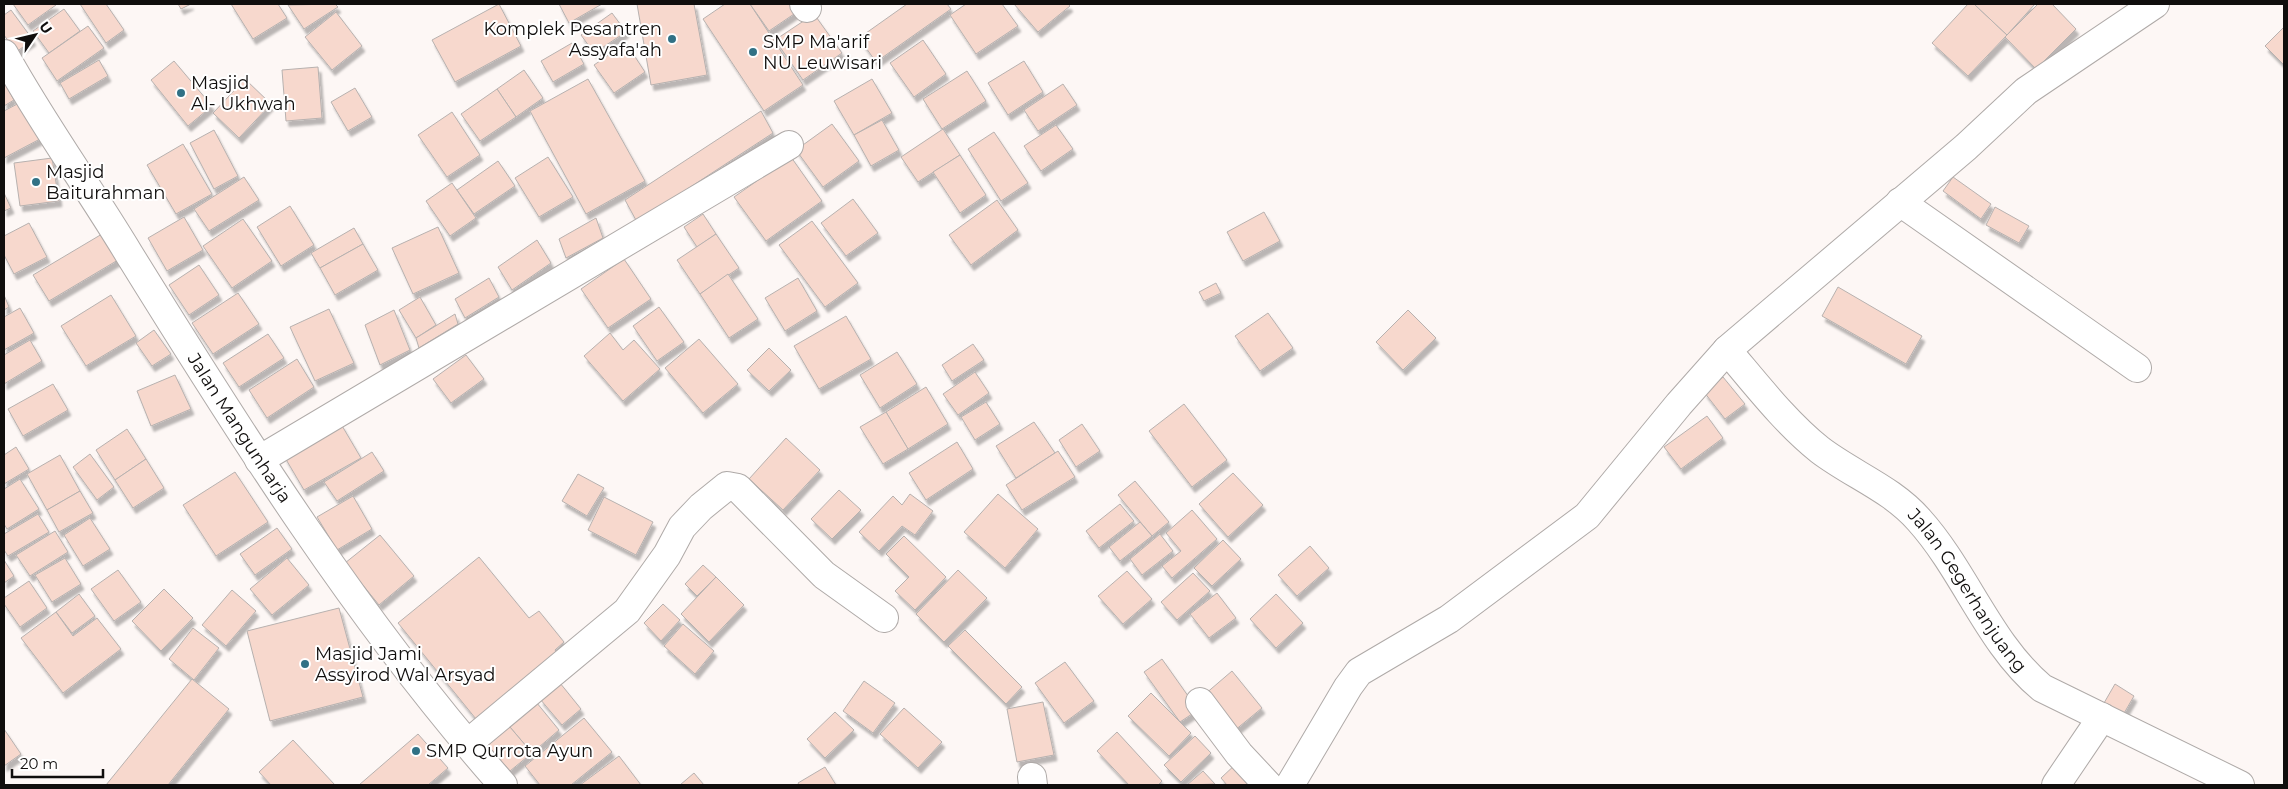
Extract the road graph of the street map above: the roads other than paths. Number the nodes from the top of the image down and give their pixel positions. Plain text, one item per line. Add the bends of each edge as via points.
1 (2143, 8) edge
2 (4, 54) edge
3 (789, 146) dead end
4 (1900, 202) junction
5 (1727, 350) junction
6 (2137, 368) dead end
7 (259, 460) junction
8 (884, 618) dead end
9 (1200, 702) dead end
10 (2102, 717) junction
11 (467, 744) junction
12 (503, 785) edge
13 (1268, 785) edge
14 (1290, 785) edge
15 (2056, 785) edge
16 (2240, 785) edge

1 - 4 street via 2026,91
2 - 7 street, Jalan Mangunharja via 32,105
3 - 7 street
4 - 5 street
4 - 6 street
5 - 10 street, Jalan Gegerhanjuang via 1784,416 1821,450 1909,508 1935,538 2008,652 2030,678 2042,688
5 - 14 street via 1587,516 1449,619 1359,672
7 - 11 street, Jalan Mangunharja via 330,566
8 - 11 street via 824,575 738,488 727,486 682,527 667,555 627,611
9 - 13 street via 1239,754
10 - 15 street
10 - 16 street, Jalan Gegerhanjuang
11 - 12 street, Jalan Mangunharja

